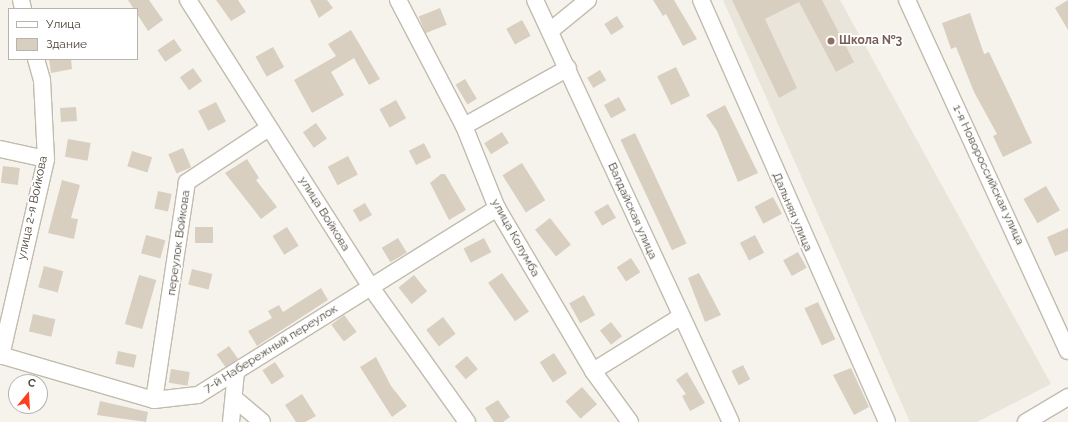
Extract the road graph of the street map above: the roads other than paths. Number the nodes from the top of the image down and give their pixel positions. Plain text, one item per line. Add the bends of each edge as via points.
1 (188, 0) edge
2 (398, 0) edge
3 (535, 0) edge
4 (588, 0) edge
5 (701, 0) edge
6 (907, 0) edge
7 (550, 31) junction
8 (36, 60) edge
9 (568, 68) junction
10 (464, 126) junction
11 (269, 128) junction
12 (0, 149) edge
13 (46, 159) junction
14 (497, 208) junction
15 (370, 286) junction
16 (680, 317) junction
17 (1068, 351) edge
18 (0, 356) edge
19 (593, 371) junction
20 (236, 372) junction
21 (1068, 397) edge
22 (236, 399) junction
23 (154, 400) junction
24 (231, 422) edge
25 (262, 422) edge
26 (467, 422) edge
27 (630, 422) edge
28 (731, 422) edge
29 (887, 422) edge
30 (1026, 422) edge

1 - 11 street, улица Войкова
2 - 10 street, улица Колумба
3 - 7 street, Валдайская улица
4 - 7 street
5 - 29 street, Дальняя улица
6 - 17 street, 1-я Новороссийская улица
7 - 9 street, Валдайская улица
8 - 13 street, улица 2-я Войкова via 42,80
9 - 10 street
9 - 16 street, Валдайская улица
10 - 14 street, улица Колумба
11 - 15 street, улица Войкова
11 - 23 street, переулок Войкова via 188,182
12 - 13 street
13 - 18 street, улица 2-я Войкова
14 - 15 street, 7-й Набережный переулок
14 - 19 street, улица Колумба
15 - 20 street, 7-й Набережный переулок
15 - 26 street, улица Войкова
16 - 19 street
16 - 28 street, Валдайская улица
18 - 23 street, 7-й Набережный переулок
19 - 27 street, улица Колумба
20 - 22 street
20 - 23 street, 7-й Набережный переулок via 198,395
21 - 30 street
22 - 24 street
22 - 25 street

